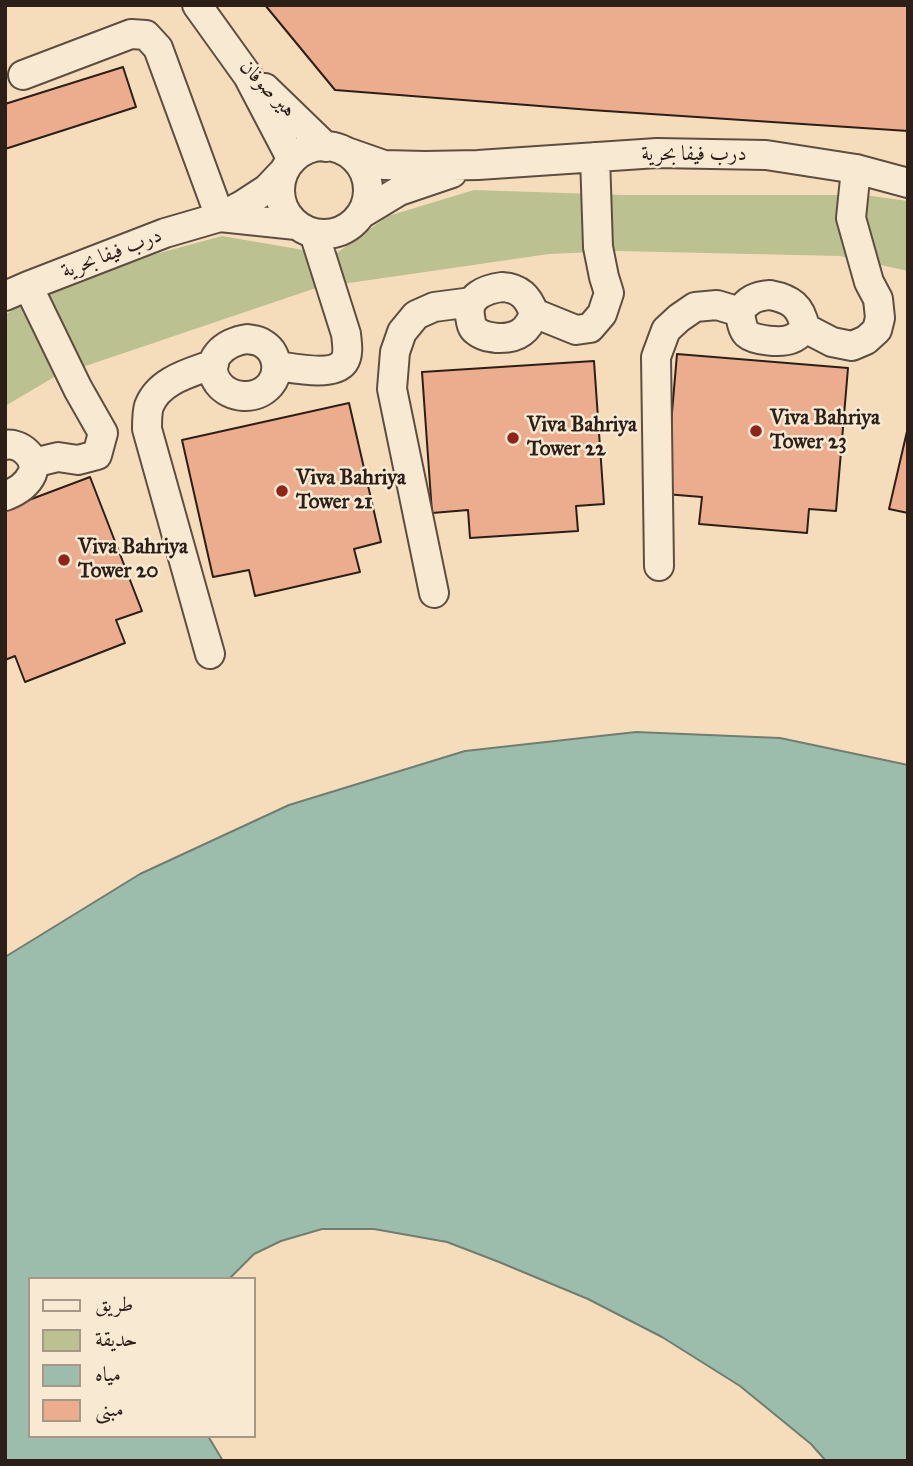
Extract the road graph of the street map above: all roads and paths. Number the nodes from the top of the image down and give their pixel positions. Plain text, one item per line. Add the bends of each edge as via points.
1 (197, 5) edge
2 (235, 55) junction
3 (23, 75) dead end
4 (335, 149) junction
5 (595, 157) junction
6 (289, 165) junction
7 (478, 165) junction
8 (856, 169) junction
9 (908, 183) edge
10 (361, 214) junction
11 (220, 217) junction
12 (305, 229) junction
13 (17, 291) edge
14 (472, 302) junction
15 (740, 312) junction
16 (534, 313) junction
17 (805, 328) junction
18 (214, 364) junction
19 (277, 366) junction
20 (5, 444) edge
21 (33, 463) junction
22 (5, 496) edge
23 (659, 566) dead end
24 (434, 593) dead end
25 (210, 654) dead end

1 - 2 street
2 - 4 street, هير صوفان via 270,93
2 - 6 street, هير صوفان
3 - 11 street via 131,34 146,35 158,48
4 - 6 street via 308,149
4 - 7 street, درب فيفا بحرية via 384,164
4 - 10 street via 355,160 364,172 366,201
5 - 7 street, درب فيفا بحرية
5 - 8 street, درب فيفا بحرية via 766,155
5 - 16 street via 597,238 609,293 602,314 590,328 576,330
6 - 11 street, درب فيفا بحرية via 268,189
6 - 12 street via 280,184 281,199 286,213
7 - 10 street, درب فيفا بحرية via 400,191
8 - 9 street, درب فيفا بحرية
8 - 17 street via 850,218 878,299 877,330 852,346
10 - 12 street via 345,229 325,234
11 - 12 street, درب فيفا بحرية
11 - 13 street, درب فيفا بحرية via 165,233
12 - 19 street via 346,334 345,361 325,370
13 - 21 street via 103,433 97,455
14 - 16 street via 484,291 512,288 522,292
14 - 16 street via 472,327 489,337 514,337 529,326
14 - 24 street via 434,307 416,316 402,332 395,352 392,389
15 - 17 street via 747,334 758,339 783,342
15 - 17 street via 751,299 780,297 796,306
15 - 23 street via 717,305 695,307 666,330 656,357
18 - 19 street via 226,345 247,339 268,347
18 - 19 street via 219,385 238,396 270,386
18 - 25 street via 161,387 149,406 147,429
20 - 21 street via 19,446
21 - 22 street via 27,481

